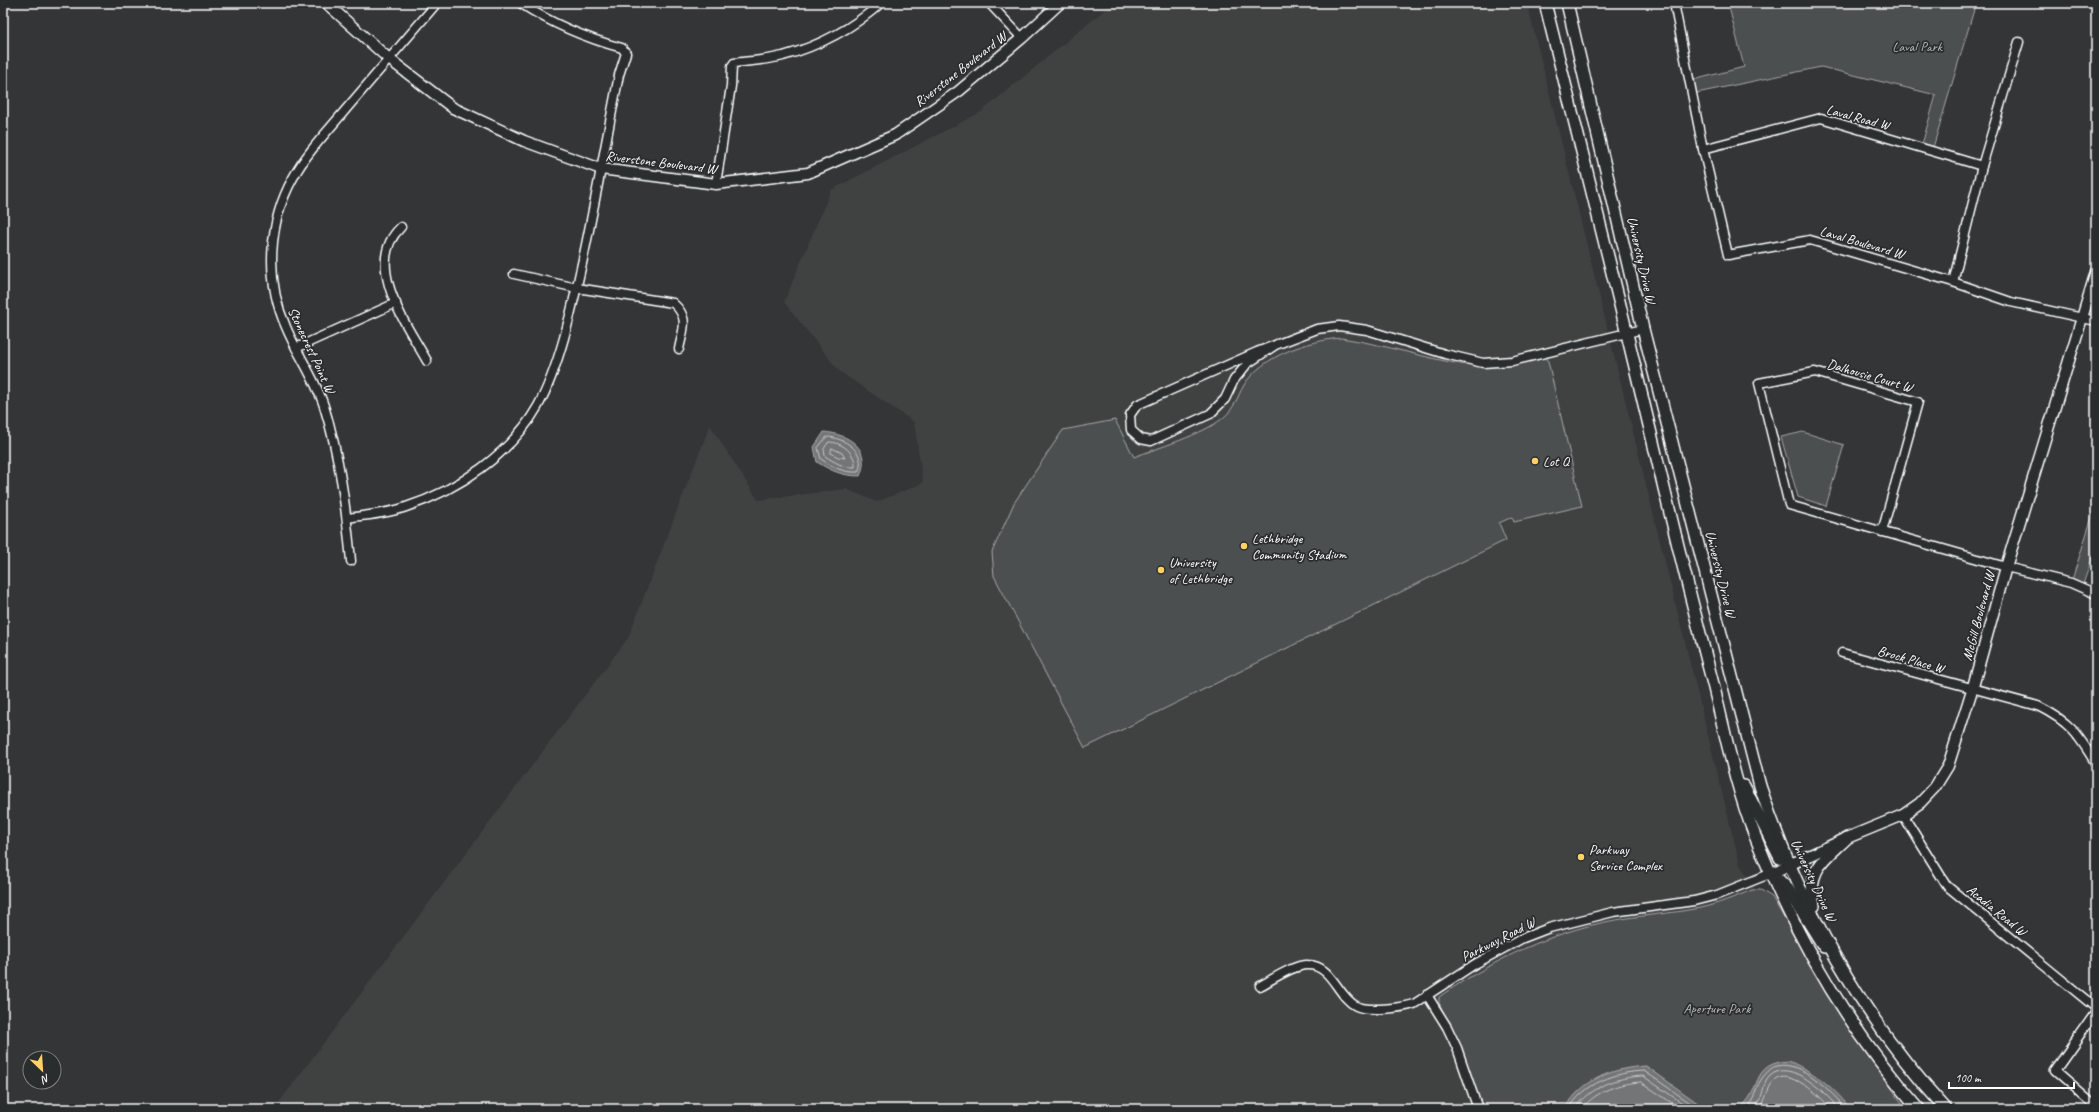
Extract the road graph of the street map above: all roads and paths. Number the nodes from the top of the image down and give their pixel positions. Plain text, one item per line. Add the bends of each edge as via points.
1 (326, 3) edge
2 (437, 3) edge
3 (520, 3) edge
4 (881, 3) edge
5 (989, 3) edge
6 (1060, 3) edge
7 (1545, 3) edge
8 (1567, 3) edge
9 (1674, 3) edge
10 (1022, 38) junction
11 (2019, 42) dead end
12 (388, 59) junction
13 (1703, 149) junction
14 (1982, 166) junction
15 (601, 169) junction
16 (716, 184) junction
17 (401, 227) dead end
18 (2096, 272) edge
19 (514, 274) dead end
20 (1953, 282) junction
21 (576, 288) junction
22 (396, 303) junction
23 (2083, 318) junction
24 (2096, 322) edge
25 (1643, 328) junction
26 (1627, 332) junction
27 (1277, 344) junction
28 (296, 348) junction
29 (679, 349) dead end
30 (427, 361) dead end
31 (347, 518) junction
32 (1882, 532) junction
33 (351, 561) dead end
34 (2006, 567) junction
35 (2096, 594) edge
36 (1842, 653) dead end
37 (1972, 690) junction
38 (2096, 764) edge
39 (1736, 774) junction
40 (1903, 815) junction
41 (1847, 838) junction
42 (1789, 865) junction
43 (1772, 873) junction
44 (1817, 922) junction
45 (1260, 986) dead end
46 (1853, 986) junction
47 (1427, 995) junction
48 (2096, 1008) edge
49 (2096, 1012) edge
50 (2095, 1105) edge
51 (1478, 1109) edge
52 (1919, 1109) edge
53 (1946, 1109) edge

1 - 12 street, Riverstone Boulevard W
2 - 12 street, Stonecrest Point W
3 - 15 street via 541,17 575,33 625,50
4 - 16 street via 834,36 813,46 782,56 732,66
5 - 10 street
6 - 10 street, Riverstone Boulevard W
7 - 26 main road
8 - 25 main road, University Drive W
9 - 13 street, Laval Boulevard W
10 - 16 street, Riverstone Boulevard W via 959,90 895,135 808,173
11 - 14 street
12 - 15 street, Riverstone Boulevard W via 453,108 524,141
12 - 28 street, Stonecrest Point W via 308,153 292,180 276,219 272,248 273,280 279,310
13 - 14 street, Laval Road W via 1821,118
13 - 20 street, Laval Boulevard W via 1728,255 1810,240
14 - 20 street
15 - 16 street, Riverstone Boulevard W
15 - 21 street
17 - 22 street via 390,241 386,266 386,276
18 - 23 street, McGill Boulevard W
19 - 21 street
20 - 23 street, Laval Boulevard W via 2010,302
21 - 29 street via 673,303 682,310 685,321
21 - 31 street via 554,367 538,406 517,435 466,479 440,494 405,508
22 - 28 street
22 - 30 street
23 - 24 street, Laval Boulevard W
23 - 34 street, McGill Boulevard W
25 - 26 street
25 - 42 main road, University Drive W via 1760,786
26 - 27 street via 1503,362 1464,359 1367,330 1339,326 1317,329
26 - 39 main road via 1687,584
27 - 27 street via 1247,364 1234,380 1225,399 1206,417 1151,441 1141,439 1131,430 1130,415 1137,405
28 - 31 street, Stonecrest Point W via 314,382 332,432
31 - 33 street, Stonecrest Point W
32 - 32 street, Dalhousie Court W via 1918,402 1815,372 1759,383 1789,505
32 - 34 street, Dalhousie Court W
34 - 35 street, Dalhousie Court W via 2071,583
34 - 37 street, McGill Boulevard W
36 - 37 street, Brock Place W
37 - 38 street, Brock Place W via 2038,706 2055,715 2081,738
37 - 40 street, McGill Boulevard W via 1948,766 1935,787
39 - 42 main road via 1749,793 1771,842 1783,862
39 - 43 main road via 1754,834
40 - 41 street, McGill Boulevard W
40 - 48 street, Acadia Road W via 1947,886
41 - 42 street, McGill Boulevard W
41 - 44 main road via 1824,860 1812,878 1811,895
42 - 43 street, McGill Boulevard W
42 - 44 main road, University Drive W
43 - 46 main road via 1788,888 1815,935
43 - 47 street, Parkway Road W via 1717,895 1694,901 1614,912 1549,928 1498,951
43 - 52 main road via 1797,928 1826,978 1874,1052
44 - 46 main road, University Drive W
45 - 47 street, Parkway Road W via 1308,964 1319,967 1328,974 1356,1006 1403,1007 1414,1004
46 - 53 main road, University Drive W via 1915,1075
47 - 51 street via 1457,1048
49 - 50 street via 2055,1070

